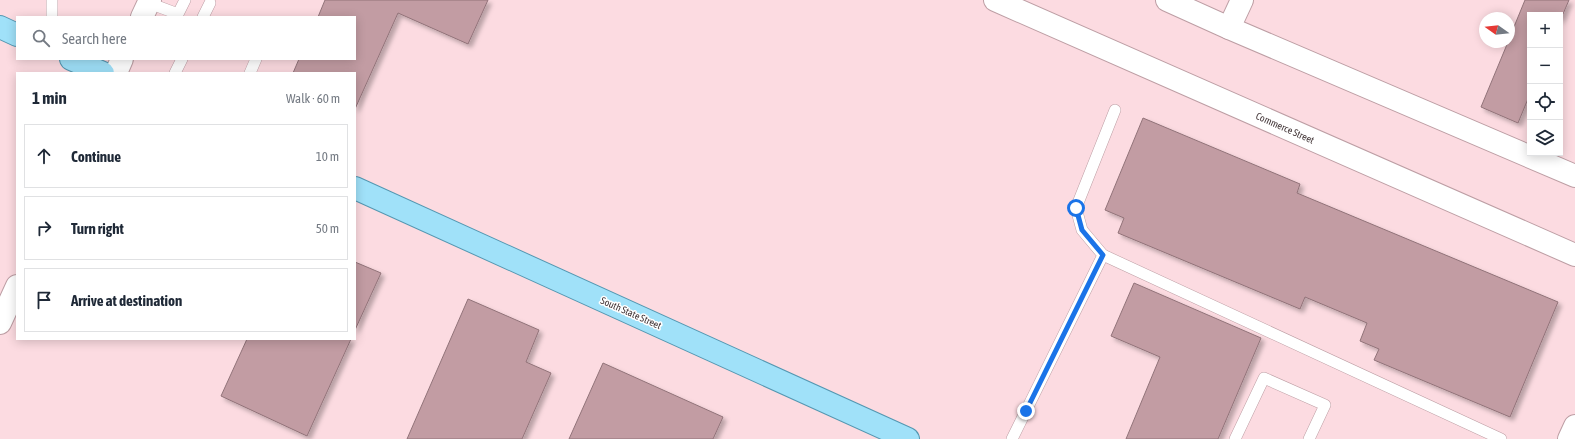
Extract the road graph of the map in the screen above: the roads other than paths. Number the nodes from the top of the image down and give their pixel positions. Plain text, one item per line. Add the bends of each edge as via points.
1 (52, 0) edge
2 (185, 0) edge
3 (994, 0) edge
4 (1167, 0) edge
5 (1242, 0) edge
6 (210, 3) dead end
7 (147, 6) edge
8 (52, 16) edge
9 (182, 16) edge
10 (204, 16) edge
11 (0, 28) edge
12 (1229, 28) junction
13 (16, 35) edge
14 (73, 60) edge
15 (122, 60) edge
16 (182, 60) edge
17 (256, 60) edge
18 (101, 72) edge
19 (116, 72) edge
20 (176, 72) edge
21 (250, 72) edge
22 (1115, 110) dead end
23 (1575, 176) edge
24 (356, 188) edge
25 (1103, 255) junction
26 (1575, 255) edge
27 (16, 288) edge
28 (0, 323) edge
29 (1575, 426) edge
30 (908, 439) edge
31 (1012, 439) edge
32 (1235, 439) edge
33 (1308, 439) edge
34 (1501, 439) edge
35 (1569, 439) edge

1 - 8 lane
2 - 9 lane
3 - 26 street, Commerce Street
4 - 12 street
5 - 12 street
6 - 10 lane
7 - 9 lane
11 - 13 main road
12 - 23 street
14 - 18 main road
15 - 19 street
16 - 20 lane
17 - 21 lane
22 - 25 lane via 1076,208 1082,230
24 - 30 main road, South State Street
25 - 31 lane
25 - 34 lane
27 - 28 street
29 - 35 street
32 - 33 lane via 1264,378 1325,405

